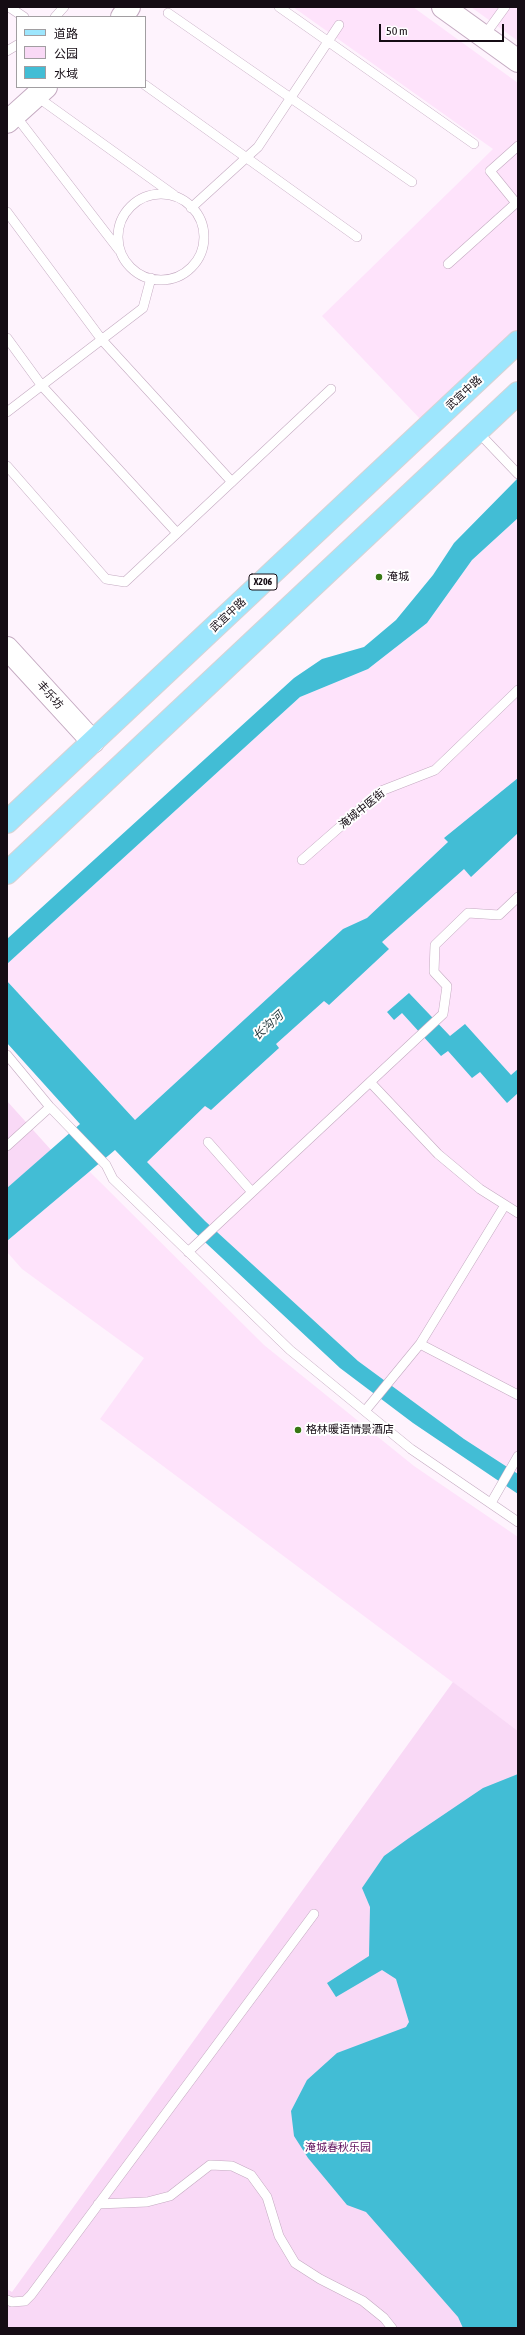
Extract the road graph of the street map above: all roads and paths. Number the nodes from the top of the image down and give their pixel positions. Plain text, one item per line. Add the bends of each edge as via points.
1 (9, 7) edge
2 (64, 7) edge
3 (130, 7) edge
4 (279, 7) edge
5 (443, 7) edge
6 (505, 7) edge
7 (168, 13) dead end
8 (22, 16) edge
9 (57, 16) edge
10 (123, 16) edge
11 (339, 25) dead end
12 (484, 36) junction
13 (328, 41) junction
14 (16, 46) edge
15 (7, 51) edge
16 (518, 61) edge
17 (146, 86) edge
18 (41, 92) edge
19 (291, 98) junction
20 (11, 119) edge
21 (474, 144) dead end
22 (518, 146) edge
23 (246, 157) junction
24 (412, 182) dead end
25 (180, 199) junction
26 (191, 208) junction
27 (7, 212) edge
28 (358, 237) dead end
29 (120, 252) junction
30 (448, 264) dead end
31 (151, 278) junction
32 (7, 338) edge
33 (102, 340) junction
34 (518, 342) edge
35 (42, 386) junction
36 (331, 389) dead end
37 (518, 393) edge
38 (7, 412) edge
39 (478, 432) junction
40 (7, 466) edge
41 (518, 474) edge
42 (232, 482) junction
43 (177, 533) junction
44 (7, 648) edge
45 (518, 690) edge
46 (93, 742) junction
47 (7, 822) edge
48 (302, 860) dead end
49 (7, 873) edge
50 (518, 897) edge
51 (7, 1055) edge
52 (370, 1082) junction
53 (50, 1107) junction
54 (208, 1142) dead end
55 (7, 1146) edge
56 (252, 1192) junction
57 (505, 1205) junction
58 (518, 1213) edge
59 (188, 1252) junction
60 (420, 1344) junction
61 (518, 1395) edge
62 (365, 1411) junction
63 (518, 1456) edge
64 (491, 1504) junction
65 (518, 1522) edge
66 (314, 1914) dead end
67 (98, 2204) junction
68 (7, 2300) edge
69 (392, 2328) edge

1 - 8 lane
2 - 9 lane
3 - 10 street
4 - 13 lane
5 - 12 street
6 - 12 lane
7 - 19 lane
11 - 13 lane
12 - 16 street
13 - 19 lane
13 - 21 lane
14 - 15 lane
17 - 23 lane
18 - 20 street
18 - 25 lane
19 - 23 lane via 258,147
19 - 24 lane
20 - 29 lane
22 - 30 lane via 490,171 516,203
23 - 26 lane
23 - 28 lane
25 - 26 lane
25 - 29 lane via 154,195 141,199 130,208 122,218 118,232
26 - 31 lane via 200,220 203,234 202,248 196,262 186,272 173,278
27 - 33 lane
29 - 31 lane via 132,269 144,277
31 - 33 lane via 143,308
32 - 35 lane
33 - 35 lane
33 - 42 lane
34 - 46 main road, 武宜中路 / X206
35 - 38 lane
35 - 43 lane
36 - 42 lane
37 - 39 main road
39 - 41 lane
39 - 49 main road
40 - 43 lane via 106,579 125,582
42 - 43 lane
44 - 46 street, 丰乐坊
45 - 48 lane, 淹城中医街 via 434,770 381,791
46 - 47 main road, 武宜中路 / X206
50 - 52 lane via 499,915 468,913 435,945 434,972 447,986 443,1014
51 - 53 lane
52 - 56 lane
52 - 57 lane via 438,1154
53 - 55 lane
53 - 59 lane via 106,1165 113,1179
54 - 56 lane
56 - 59 lane
57 - 58 lane
57 - 60 lane
59 - 62 lane via 290,1350
60 - 61 lane
60 - 62 lane
62 - 64 lane via 411,1449
63 - 64 lane
64 - 65 lane
66 - 67 lane
67 - 68 lane via 28,2298 25,2301
67 - 69 lane via 147,2202 170,2196 210,2165 232,2166 251,2175 267,2197 279,2236 295,2263 363,2301

